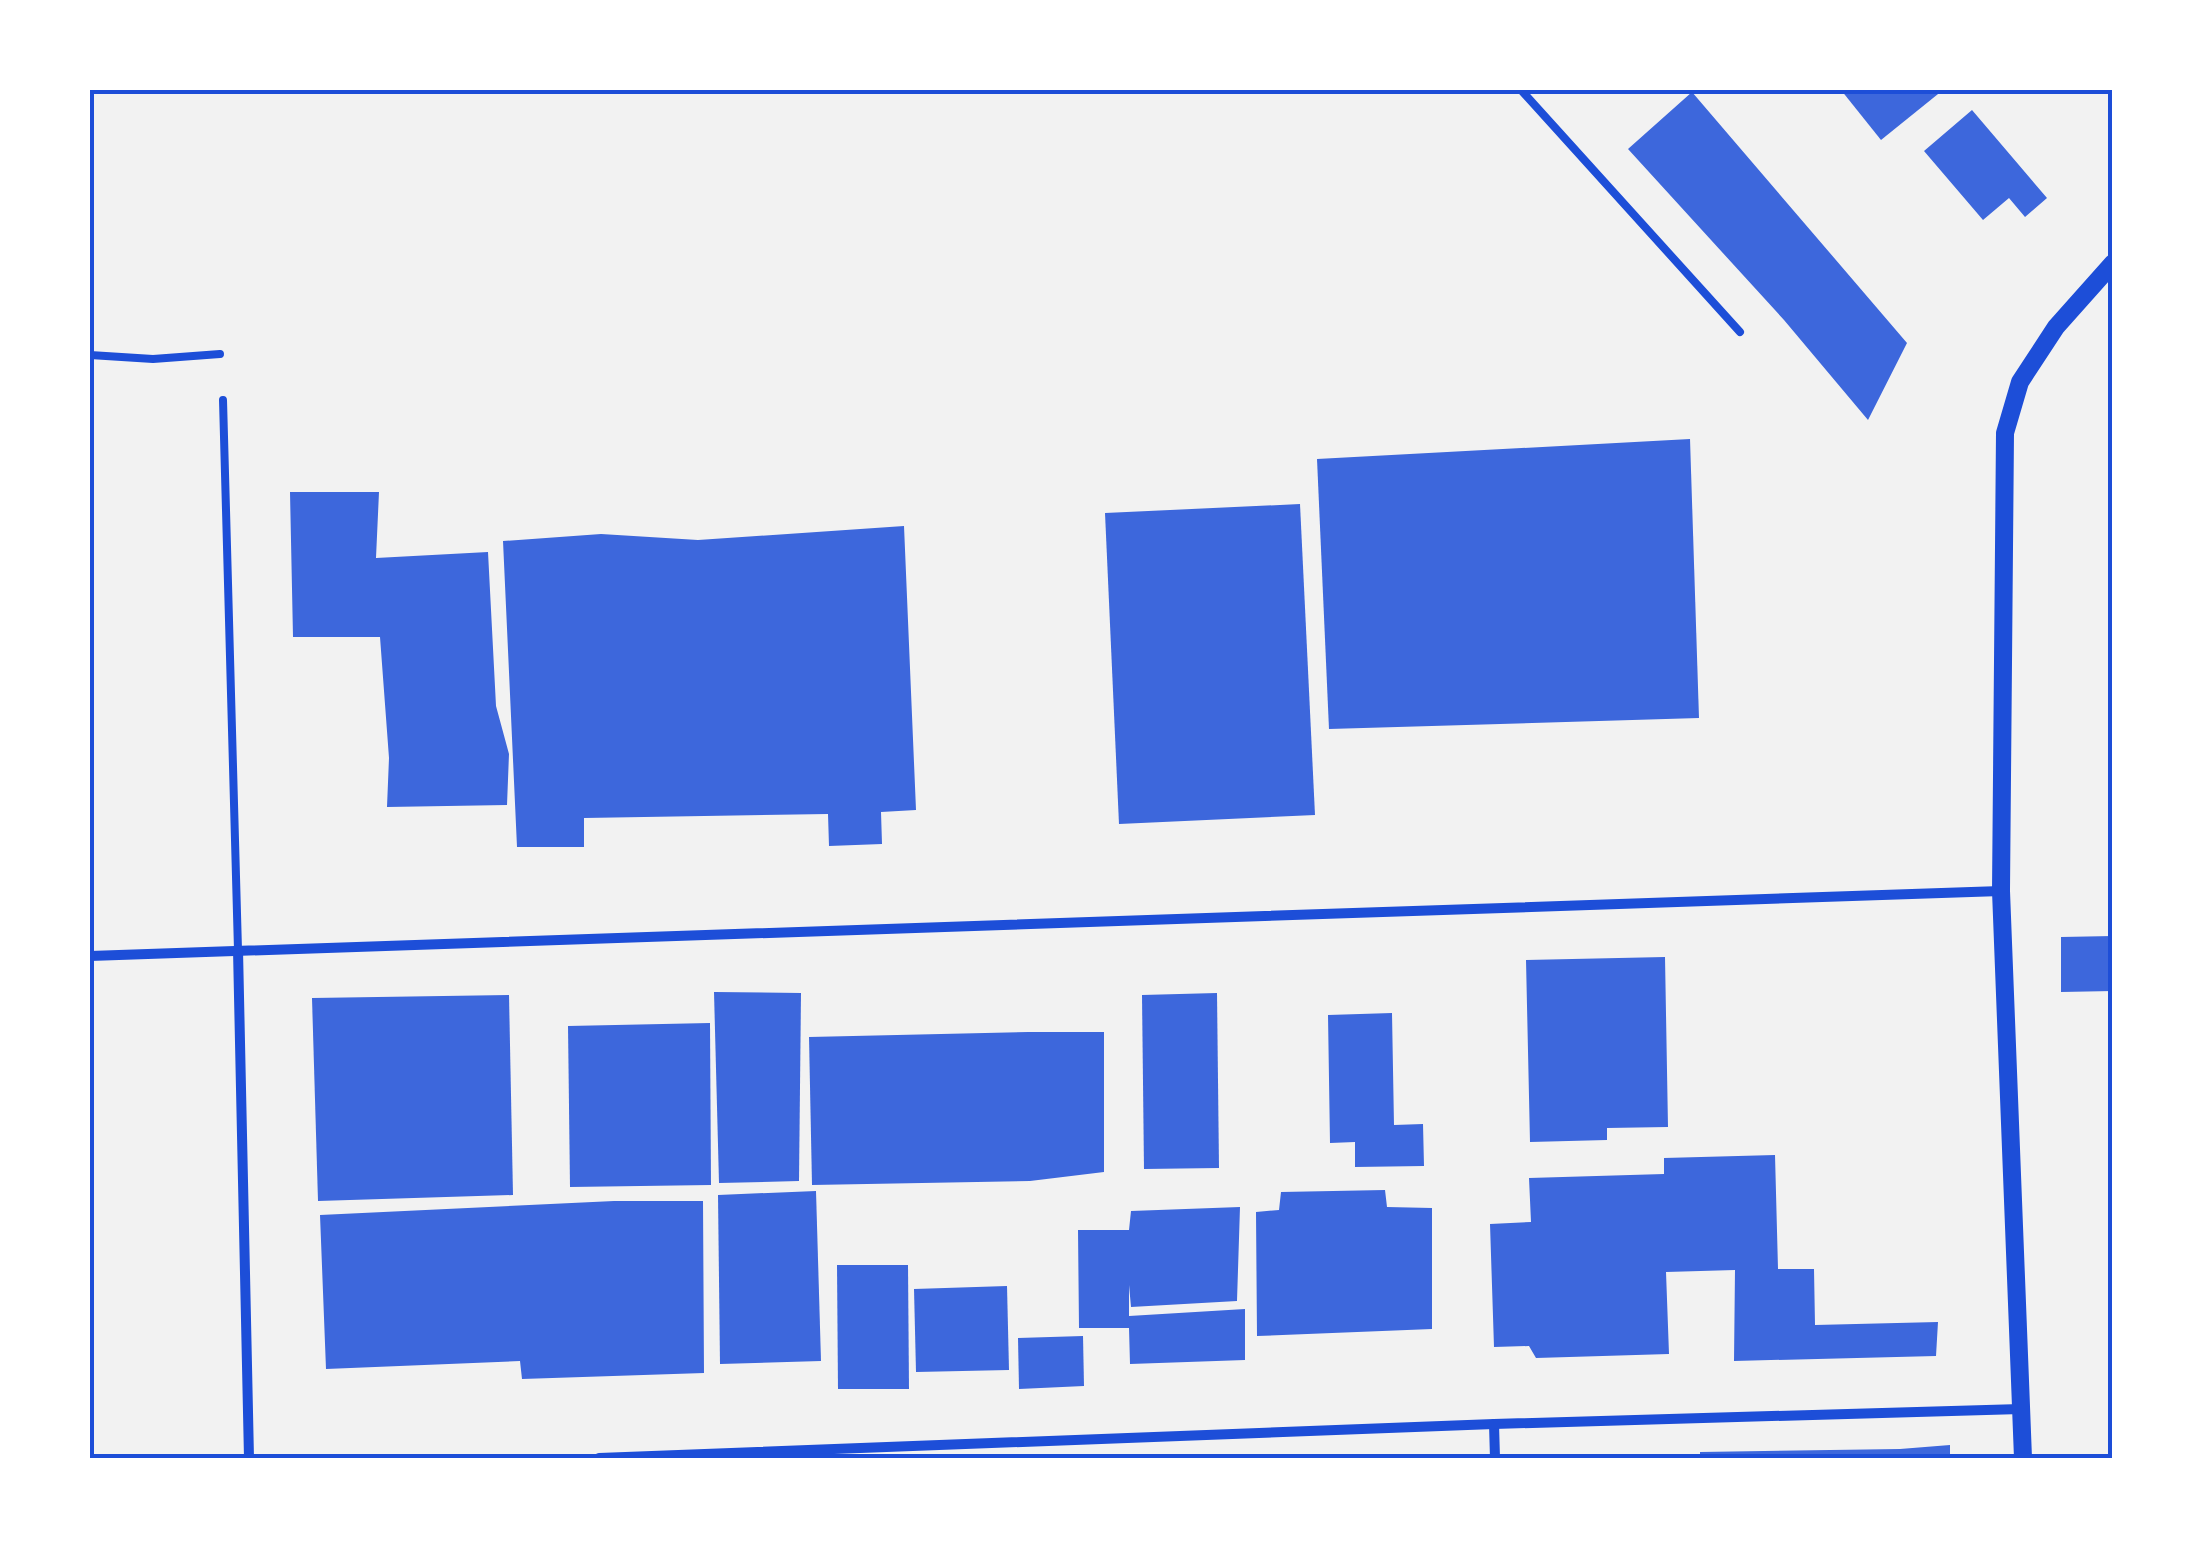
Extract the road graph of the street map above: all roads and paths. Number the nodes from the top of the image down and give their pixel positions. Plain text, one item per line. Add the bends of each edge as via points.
1 (1521, 90) edge
2 (2113, 263) edge
3 (1740, 332) dead end
4 (220, 354) dead end
5 (90, 355) edge
6 (224, 400) dead end
7 (2002, 890) junction
8 (238, 950) junction
9 (90, 956) edge
10 (2021, 1409) junction
11 (1494, 1424) junction
12 (249, 1458) edge
13 (600, 1458) edge
14 (1495, 1458) edge
15 (2023, 1458) edge

1 - 3 lane
2 - 7 street via 2056,327 2020,382 2005,433
4 - 5 lane
6 - 8 lane
7 - 8 street
7 - 10 street
8 - 9 street
8 - 12 street
10 - 11 street
10 - 15 street
11 - 13 street
11 - 14 street

